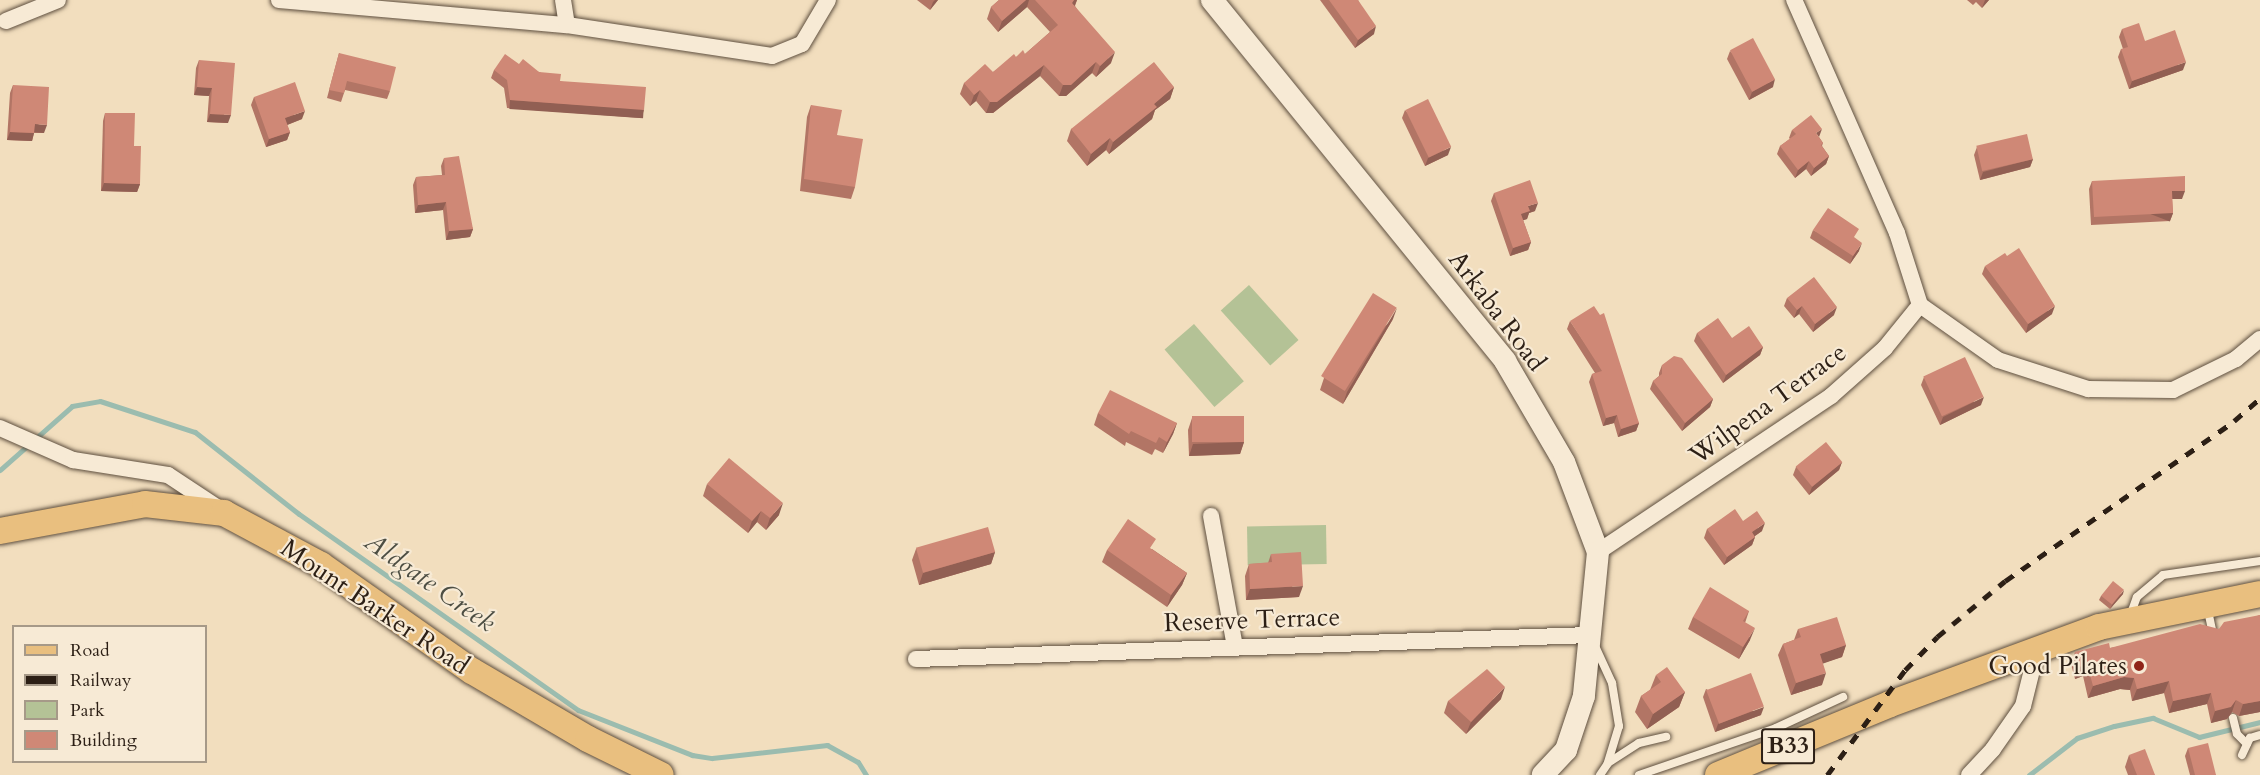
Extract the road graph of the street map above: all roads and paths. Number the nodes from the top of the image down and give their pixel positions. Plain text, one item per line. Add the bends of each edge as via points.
1 (58, 0) edge
2 (279, 0) edge
3 (563, 0) edge
4 (828, 0) edge
5 (1212, 0) edge
6 (1794, 0) edge
7 (6, 21) dead end
8 (567, 25) junction
9 (1920, 305) junction
10 (2260, 339) edge
11 (0, 428) edge
12 (224, 513) junction
13 (1211, 516) dead end
14 (0, 531) edge
15 (1598, 552) junction
16 (2260, 561) edge
17 (2260, 594) edge
18 (2206, 603) junction
19 (2128, 620) junction
20 (1591, 635) junction
21 (2213, 635) edge
22 (1235, 647) junction
23 (2037, 650) junction
24 (916, 659) dead end
25 (1843, 697) dead end
26 (2233, 718) edge
27 (2260, 735) edge
28 (1666, 737) dead end
29 (2247, 744) junction
30 (2242, 755) dead end
31 (1608, 763) junction
32 (661, 775) edge
33 (1544, 775) edge
34 (1600, 775) edge
35 (1638, 775) edge
36 (1718, 775) edge
37 (1969, 775) edge

1 - 7 street
2 - 8 street
3 - 8 street
4 - 8 street via 802,44 772,56
5 - 15 street, Arkaba Road via 1505,361 1564,462
6 - 9 street via 1897,232
9 - 10 street via 1998,360 2088,390 2172,390 2236,359
9 - 15 street, Wilpena Terrace via 1885,348 1831,396
11 - 12 street via 73,460 168,475
12 - 14 main road, Mount Barker Road via 145,504
12 - 32 main road, Mount Barker Road via 321,565 472,671 588,739
13 - 22 street
15 - 20 street, Arkaba Road
16 - 19 lane via 2163,575 2137,597
17 - 18 main road, B33
18 - 19 main road, B33
18 - 21 lane
19 - 23 main road, B33
20 - 22 street, Reserve Terrace
20 - 31 lane via 1612,683 1619,726
20 - 33 street, Arkaba Road via 1584,696 1566,750
22 - 24 street, Reserve Terrace
23 - 36 main road, B33 via 1890,704
23 - 37 street via 2023,706 1994,749
25 - 35 lane via 1776,728
26 - 29 lane via 2237,735
27 - 29 lane via 2250,738
28 - 31 lane via 1639,743
29 - 30 lane
31 - 34 lane

